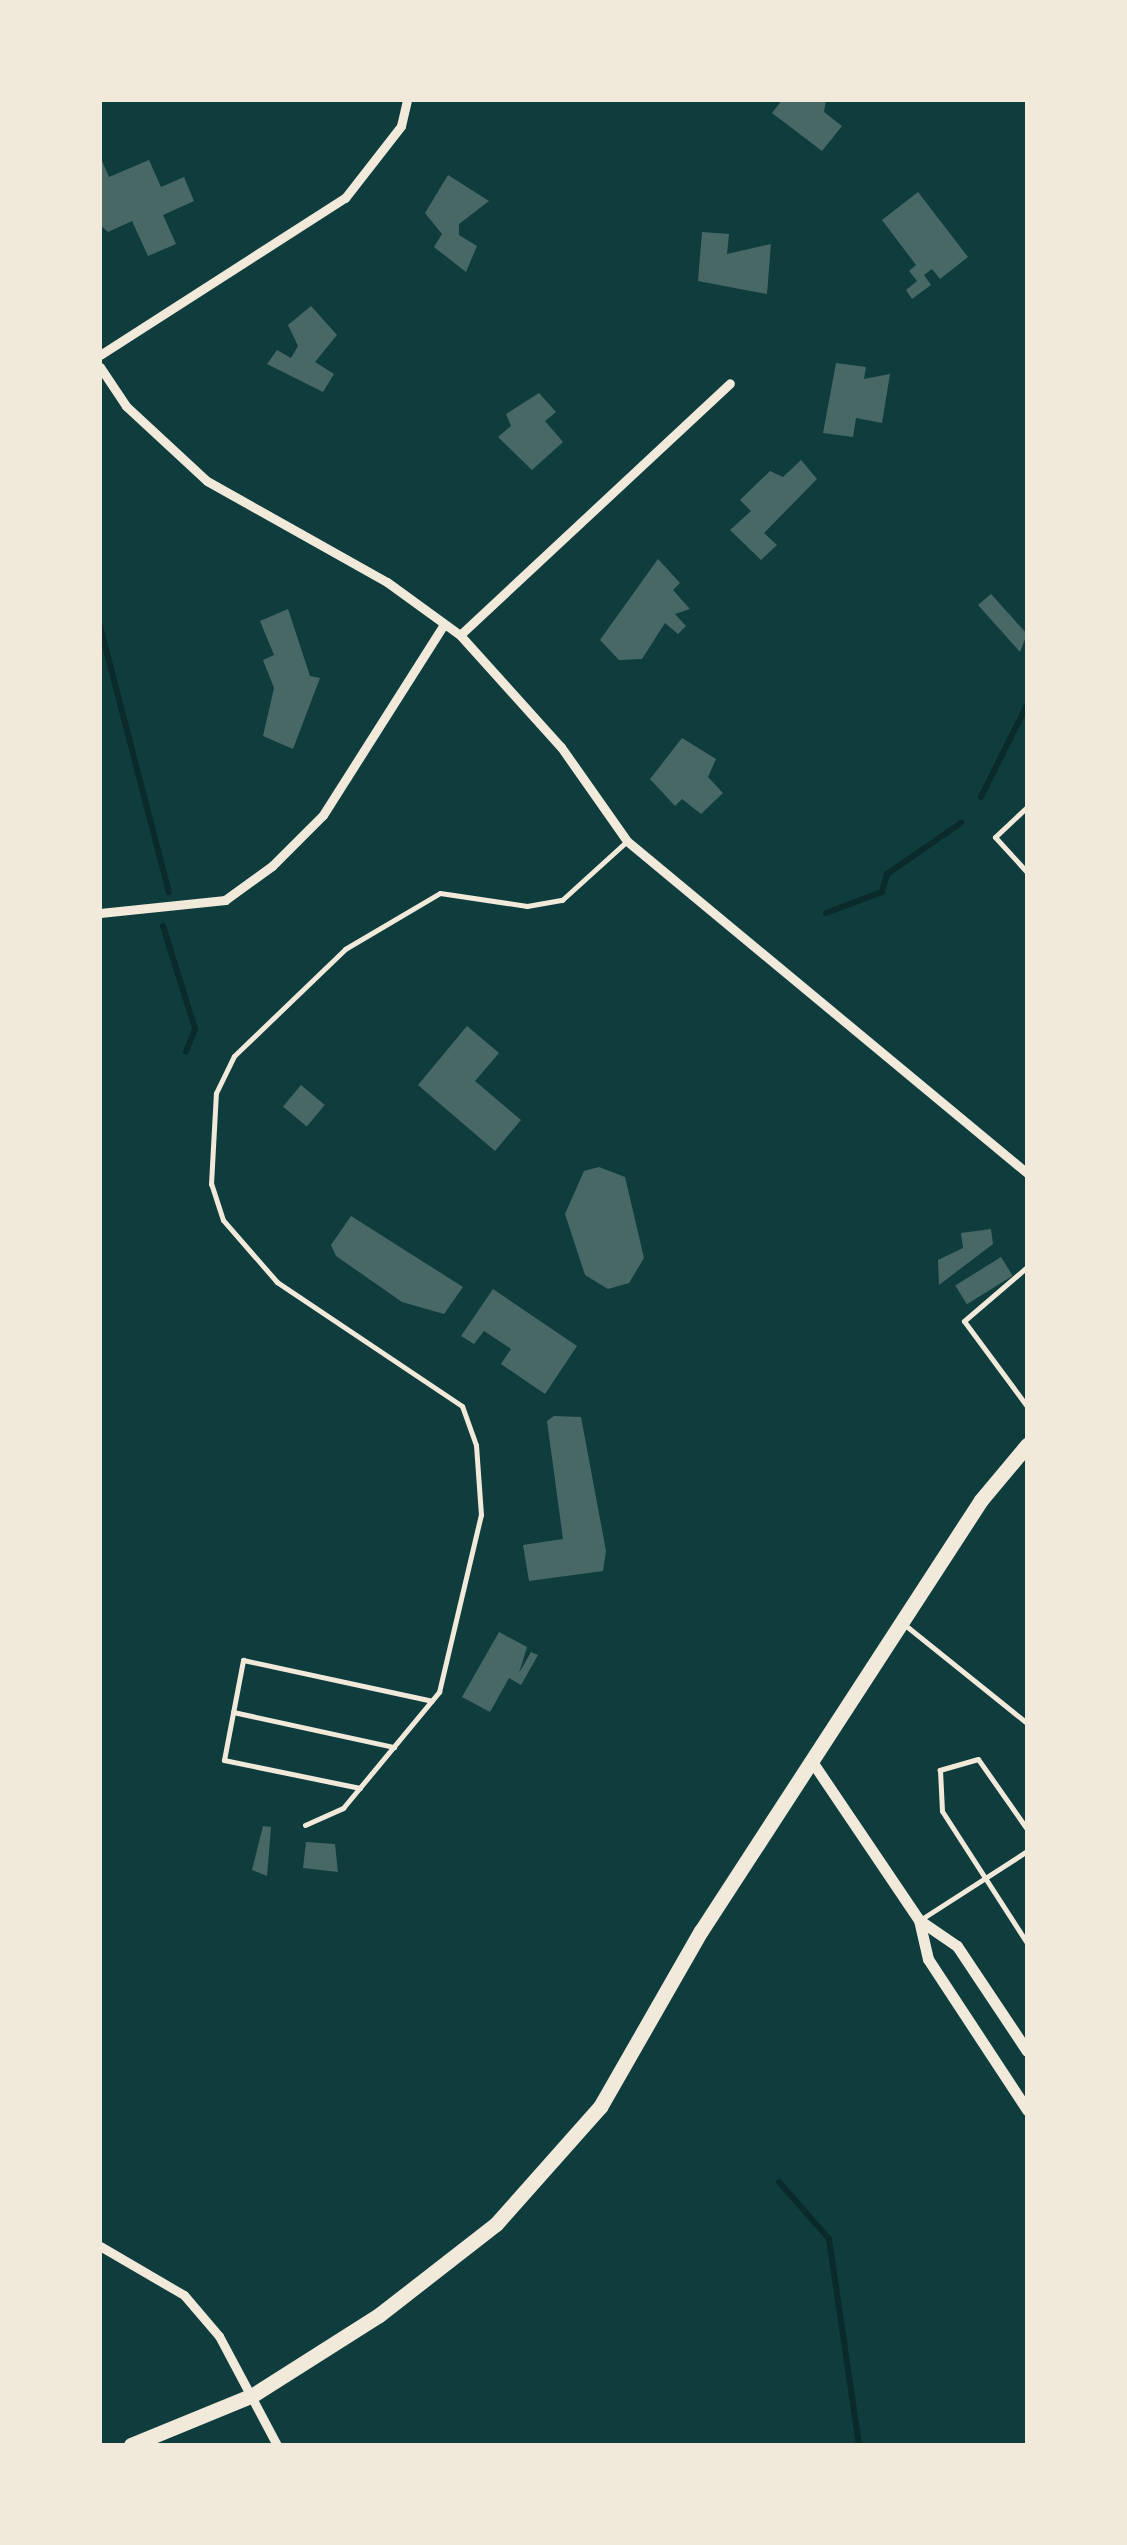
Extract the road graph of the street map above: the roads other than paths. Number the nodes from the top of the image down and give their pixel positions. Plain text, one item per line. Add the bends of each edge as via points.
1 (406, 100) edge
2 (100, 355) edge
3 (100, 368) edge
4 (730, 384) dead end
5 (444, 624) junction
6 (460, 635) junction
7 (1027, 807) edge
8 (627, 841) junction
9 (1027, 872) edge
10 (100, 913) edge
11 (1027, 1172) edge
12 (1026, 1271) edge
13 (1027, 1406) edge
14 (1027, 1445) edge
15 (902, 1624) junction
16 (432, 1701) junction
17 (233, 1712) junction
18 (1027, 1723) edge
19 (394, 1746) junction
20 (813, 1764) junction
21 (360, 1788) junction
22 (305, 1825) dead end
23 (1027, 1829) edge
24 (1027, 1851) edge
25 (986, 1878) junction
26 (919, 1920) junction
27 (1027, 1943) edge
28 (1027, 2051) edge
29 (1027, 2110) edge
30 (100, 2246) edge
31 (253, 2395) junction
32 (131, 2445) edge
33 (277, 2445) edge

1 - 2 street via 401,126 344,198
3 - 5 street via 126,406 208,481
4 - 6 street
5 - 6 street
5 - 10 street via 323,816 272,866 225,900
6 - 8 street via 561,746
7 - 9 lane via 995,837
8 - 11 street
8 - 16 lane via 562,900 527,906 440,894 345,948 234,1056 216,1094 210,1184 223,1220 277,1282 462,1406 476,1445 481,1515
12 - 13 lane via 964,1321
14 - 15 main road
15 - 18 lane
15 - 20 main road
16 - 17 lane via 243,1660
16 - 19 lane
17 - 19 lane
17 - 21 lane via 224,1760
19 - 21 lane
20 - 26 street
20 - 31 main road via 600,2107 496,2224 379,2315
21 - 22 lane via 343,1808
23 - 25 lane via 978,1759 940,1770 937,1799
24 - 25 lane
25 - 26 lane
25 - 27 lane
26 - 28 street via 957,1946
26 - 29 street via 928,1959
30 - 31 street via 184,2295
31 - 32 main road
31 - 33 street

